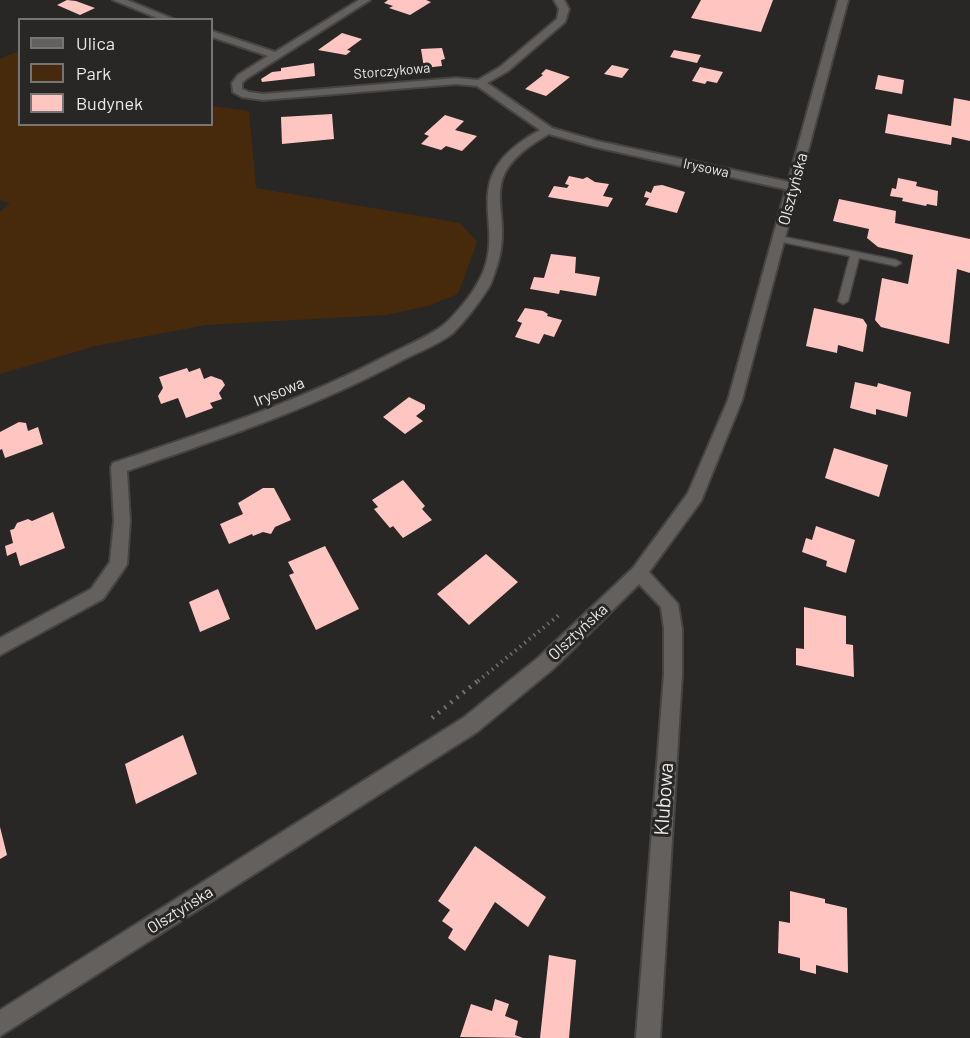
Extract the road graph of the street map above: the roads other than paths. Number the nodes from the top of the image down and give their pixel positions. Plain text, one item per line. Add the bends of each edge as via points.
1 (118, 0) edge
2 (365, 0) edge
3 (558, 0) edge
4 (843, 0) edge
5 (167, 18) edge
6 (213, 34) edge
7 (275, 55) junction
8 (480, 83) junction
9 (548, 130) junction
10 (794, 187) junction
11 (780, 239) junction
12 (855, 255) junction
13 (896, 263) dead end
14 (843, 301) dead end
15 (639, 573) junction
16 (0, 647) edge
17 (0, 1024) edge
18 (648, 1038) edge

1 - 5 street
2 - 7 street
3 - 8 street via 564,9 562,20 504,69
4 - 10 street, Olsztyńska
6 - 7 street
7 - 8 street, Storczykowa via 242,77 237,90 263,97 456,81
8 - 9 street, Irysowa
9 - 10 street, Irysowa via 595,144
9 - 16 street, Irysowa via 505,161 495,180 495,254 483,287 447,330 341,386 270,416 119,467 122,521 118,564 97,594
10 - 11 street, Olsztyńska
11 - 12 lane
11 - 15 street, Olsztyńska via 735,399 709,463 695,496
12 - 13 lane
12 - 14 lane
15 - 17 street, Olsztyńska via 546,663 470,725
15 - 18 street, Klubowa via 669,604 673,628

